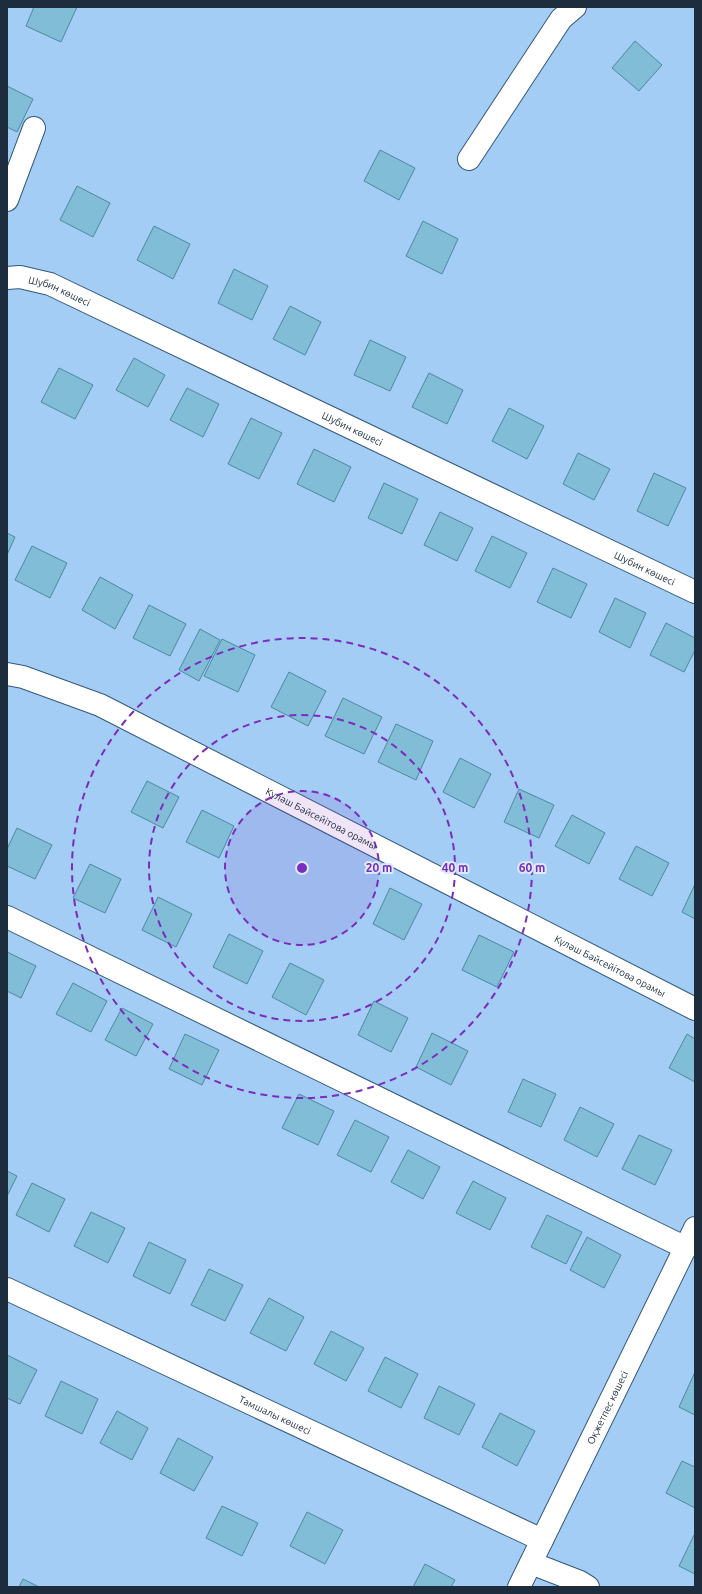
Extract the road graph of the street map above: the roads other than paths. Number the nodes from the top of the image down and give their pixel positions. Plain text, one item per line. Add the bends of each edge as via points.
1 (575, 7) edge
2 (34, 128) dead end
3 (469, 159) dead end
4 (7, 200) edge
5 (7, 278) edge
6 (695, 592) edge
7 (7, 674) edge
8 (7, 917) edge
9 (695, 1009) edge
10 (695, 1228) edge
11 (686, 1248) junction
12 (7, 1289) edge
13 (542, 1540) junction
14 (531, 1563) junction
15 (520, 1587) edge
16 (588, 1587) edge

1 - 3 street via 561,19
2 - 4 street
5 - 6 street, Шубин көшесі via 20,277 50,284
7 - 9 street, Күләш Бәйсейітова орамы via 23,677 100,705
8 - 11 street
10 - 11 street, Оқжетпес көшесі
11 - 13 street, Оқжетпес көшесі
12 - 13 street, Тамшалы көшесі
13 - 14 street, Оқжетпес көшесі
14 - 15 street, Оқжетпес көшесі
14 - 16 street

